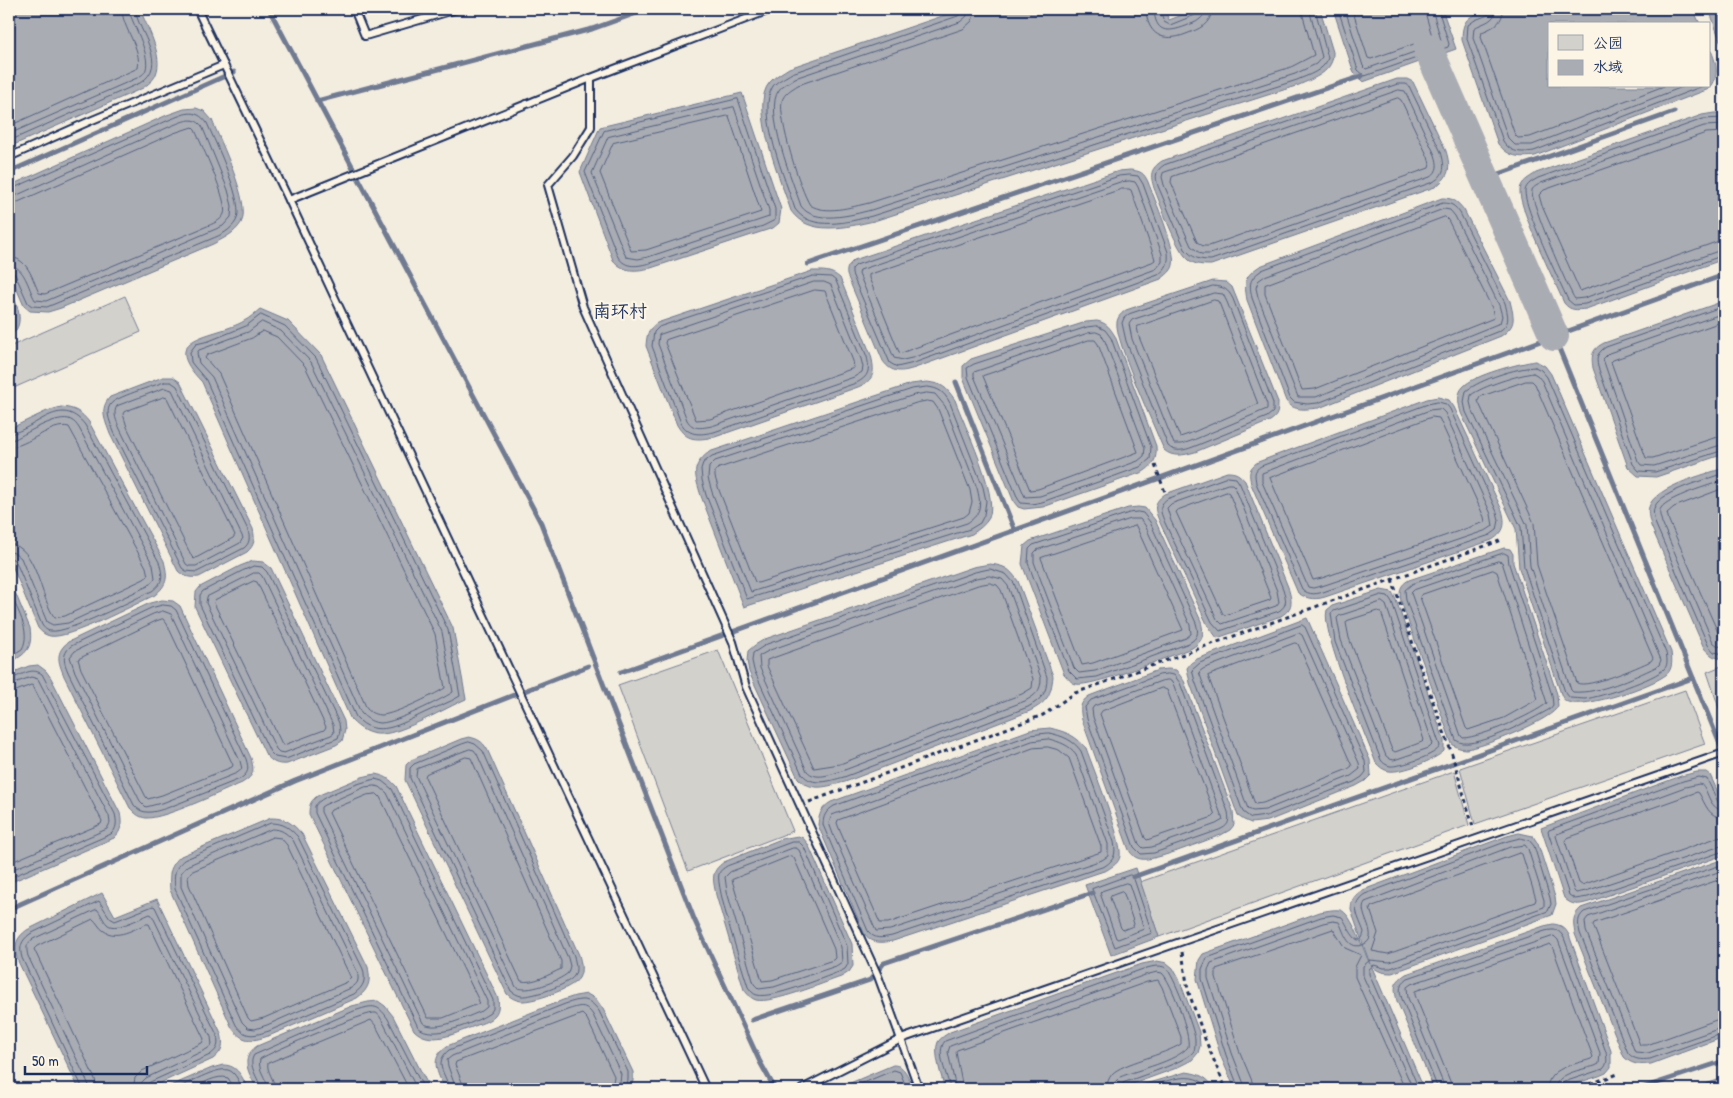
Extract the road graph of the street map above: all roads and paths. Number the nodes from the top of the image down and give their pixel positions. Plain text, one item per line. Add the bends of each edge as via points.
1 (197, 9) edge
2 (354, 9) edge
3 (457, 9) edge
4 (772, 9) edge
5 (224, 65) junction
6 (591, 78) junction
7 (9, 157) edge
8 (289, 200) junction
9 (1155, 465) dead end
10 (1166, 492) dead end
11 (1502, 540) dead end
12 (1392, 579) junction
13 (1724, 753) edge
14 (804, 804) dead end
15 (1474, 834) dead end
16 (1181, 947) dead end
17 (901, 1039) junction
18 (1618, 1074) dead end
19 (706, 1089) edge
20 (802, 1089) edge
21 (919, 1089) edge
22 (1226, 1089) edge
23 (1575, 1089) edge

1 - 5 lane
2 - 3 lane via 365,36
4 - 6 lane
5 - 7 lane
5 - 8 lane
6 - 8 lane
6 - 17 lane via 591,127 573,156 548,184 583,307 733,642 746,687 878,976
8 - 19 lane
9 - 10 path
11 - 12 path
12 - 14 path via 1075,693 1044,715
12 - 15 path via 1452,754
13 - 17 lane
16 - 22 path via 1188,990 1204,1039
17 - 20 lane
17 - 21 lane
18 - 23 path

